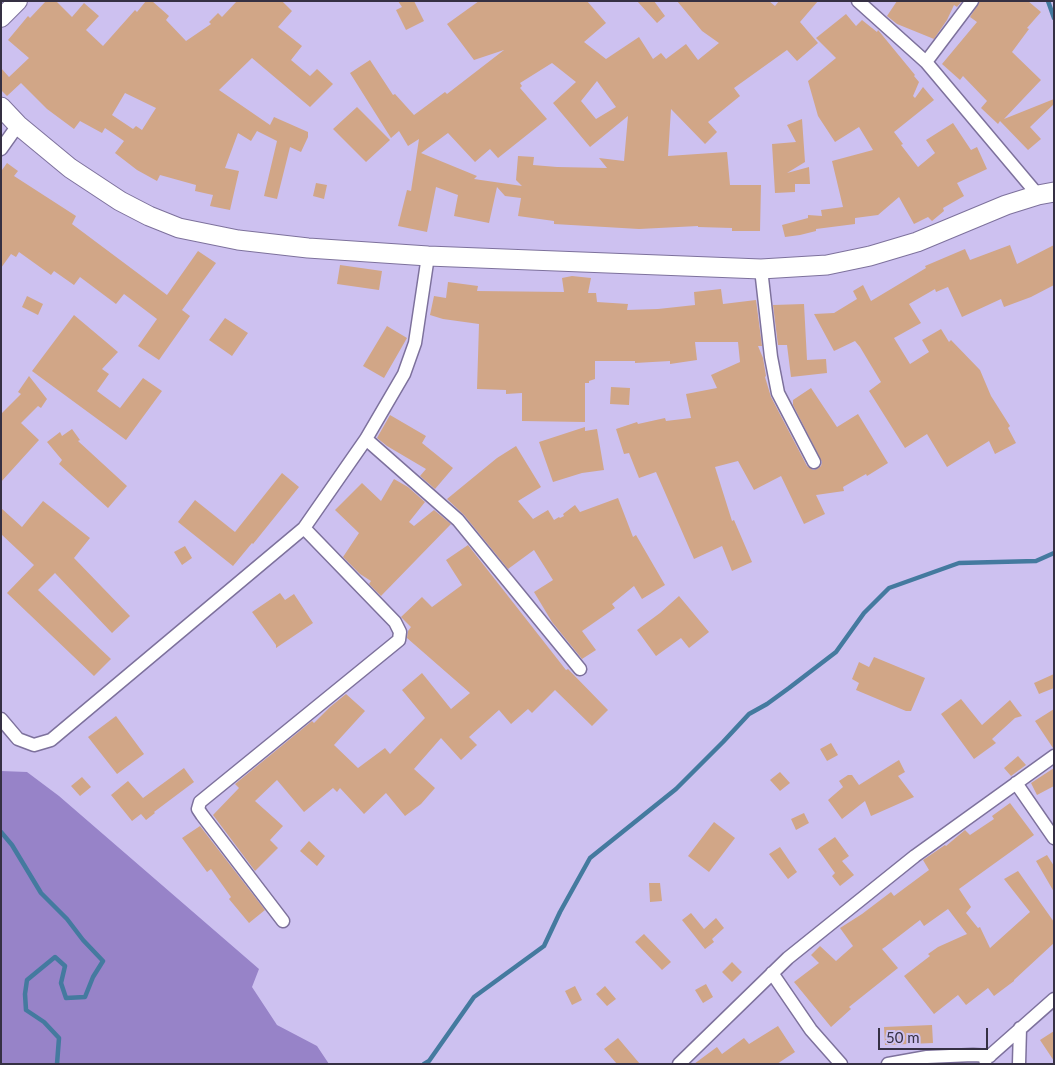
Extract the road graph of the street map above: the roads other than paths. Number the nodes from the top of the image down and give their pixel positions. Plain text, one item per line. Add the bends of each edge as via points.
1 (18, 1) edge
2 (858, 1) edge
3 (972, 1) edge
4 (1, 18) edge
5 (926, 62) junction
6 (9, 116) edge
7 (1, 150) edge
8 (1046, 194) edge
9 (428, 256) junction
10 (761, 269) junction
11 (366, 439) junction
12 (814, 462) dead end
13 (304, 528) junction
14 (580, 669) dead end
15 (1, 719) edge
16 (1054, 756) edge
17 (1016, 784) junction
18 (1054, 838) edge
19 (283, 921) dead end
20 (772, 973) junction
21 (1054, 999) edge
22 (1020, 1028) junction
23 (986, 1060) edge
24 (679, 1064) edge
25 (841, 1064) edge
26 (888, 1064) edge
27 (1019, 1064) edge

1 - 4 main road
2 - 5 street
3 - 5 street
5 - 8 street
6 - 7 street
6 - 9 main road via 70,168 120,201 179,228 238,240 308,248
8 - 10 main road via 1006,205 917,242 870,256 827,265
9 - 10 main road
9 - 11 street via 415,343 404,374
10 - 12 street via 778,392
11 - 13 street
11 - 14 street via 458,520
13 - 15 street via 52,740 34,745 18,739
13 - 19 street via 395,622 400,632 399,640 200,802 198,810
16 - 17 street
17 - 18 street
17 - 20 street via 915,856
20 - 24 street
20 - 25 street via 811,1030
21 - 22 street
22 - 23 street
22 - 27 street
23 - 26 street via 973,1055 927,1057

